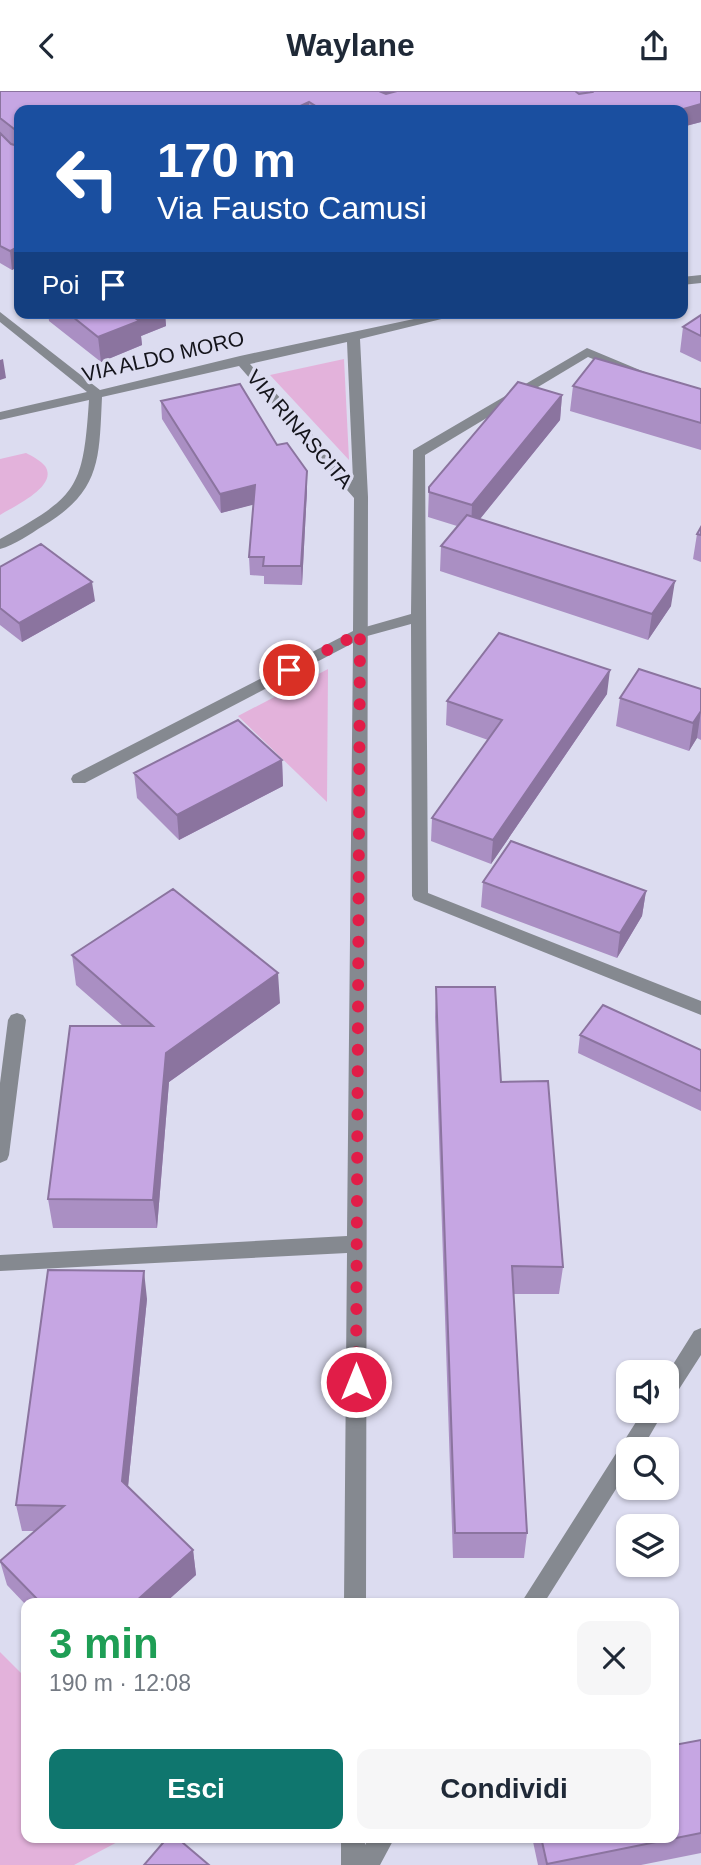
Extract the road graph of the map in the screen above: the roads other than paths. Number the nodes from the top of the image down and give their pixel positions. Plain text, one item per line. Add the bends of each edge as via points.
1 (0, 316) edge
2 (431, 319) edge
3 (353, 335) junction
4 (240, 360) junction
5 (650, 378) edge
6 (96, 393) junction
7 (0, 416) edge
8 (360, 497) junction
9 (0, 545) edge
10 (416, 618) junction
11 (360, 633) junction
12 (79, 779) dead end
13 (701, 1008) edge
14 (17, 1020) dead end
15 (0, 1155) edge
16 (357, 1244) junction
17 (0, 1263) edge
18 (701, 1337) edge
19 (679, 1372) edge
20 (616, 1471) edge
21 (355, 1598) edge
22 (535, 1598) edge
23 (353, 1843) edge
24 (379, 1843) edge
25 (353, 1865) edge
26 (366, 1865) edge

1 - 6 street
2 - 3 street, VIA ALDO MORO
3 - 4 street, VIA ALDO MORO
3 - 8 street, VIA RINASCITA
4 - 6 street, VIA ALDO MORO
4 - 8 street, VIA RINASCITA
5 - 10 street via 587,352 418,453
6 - 7 street, VIA ALDO MORO
6 - 9 street via 92,460 82,487 57,512
8 - 11 street, VIA RINASCITA
10 - 11 street
10 - 13 street via 420,896
11 - 12 street
11 - 16 street, VIA RINASCITA
14 - 15 street
16 - 17 street
16 - 21 street, VIA RINASCITA
18 - 19 street
20 - 22 street
23 - 25 street
24 - 26 street

